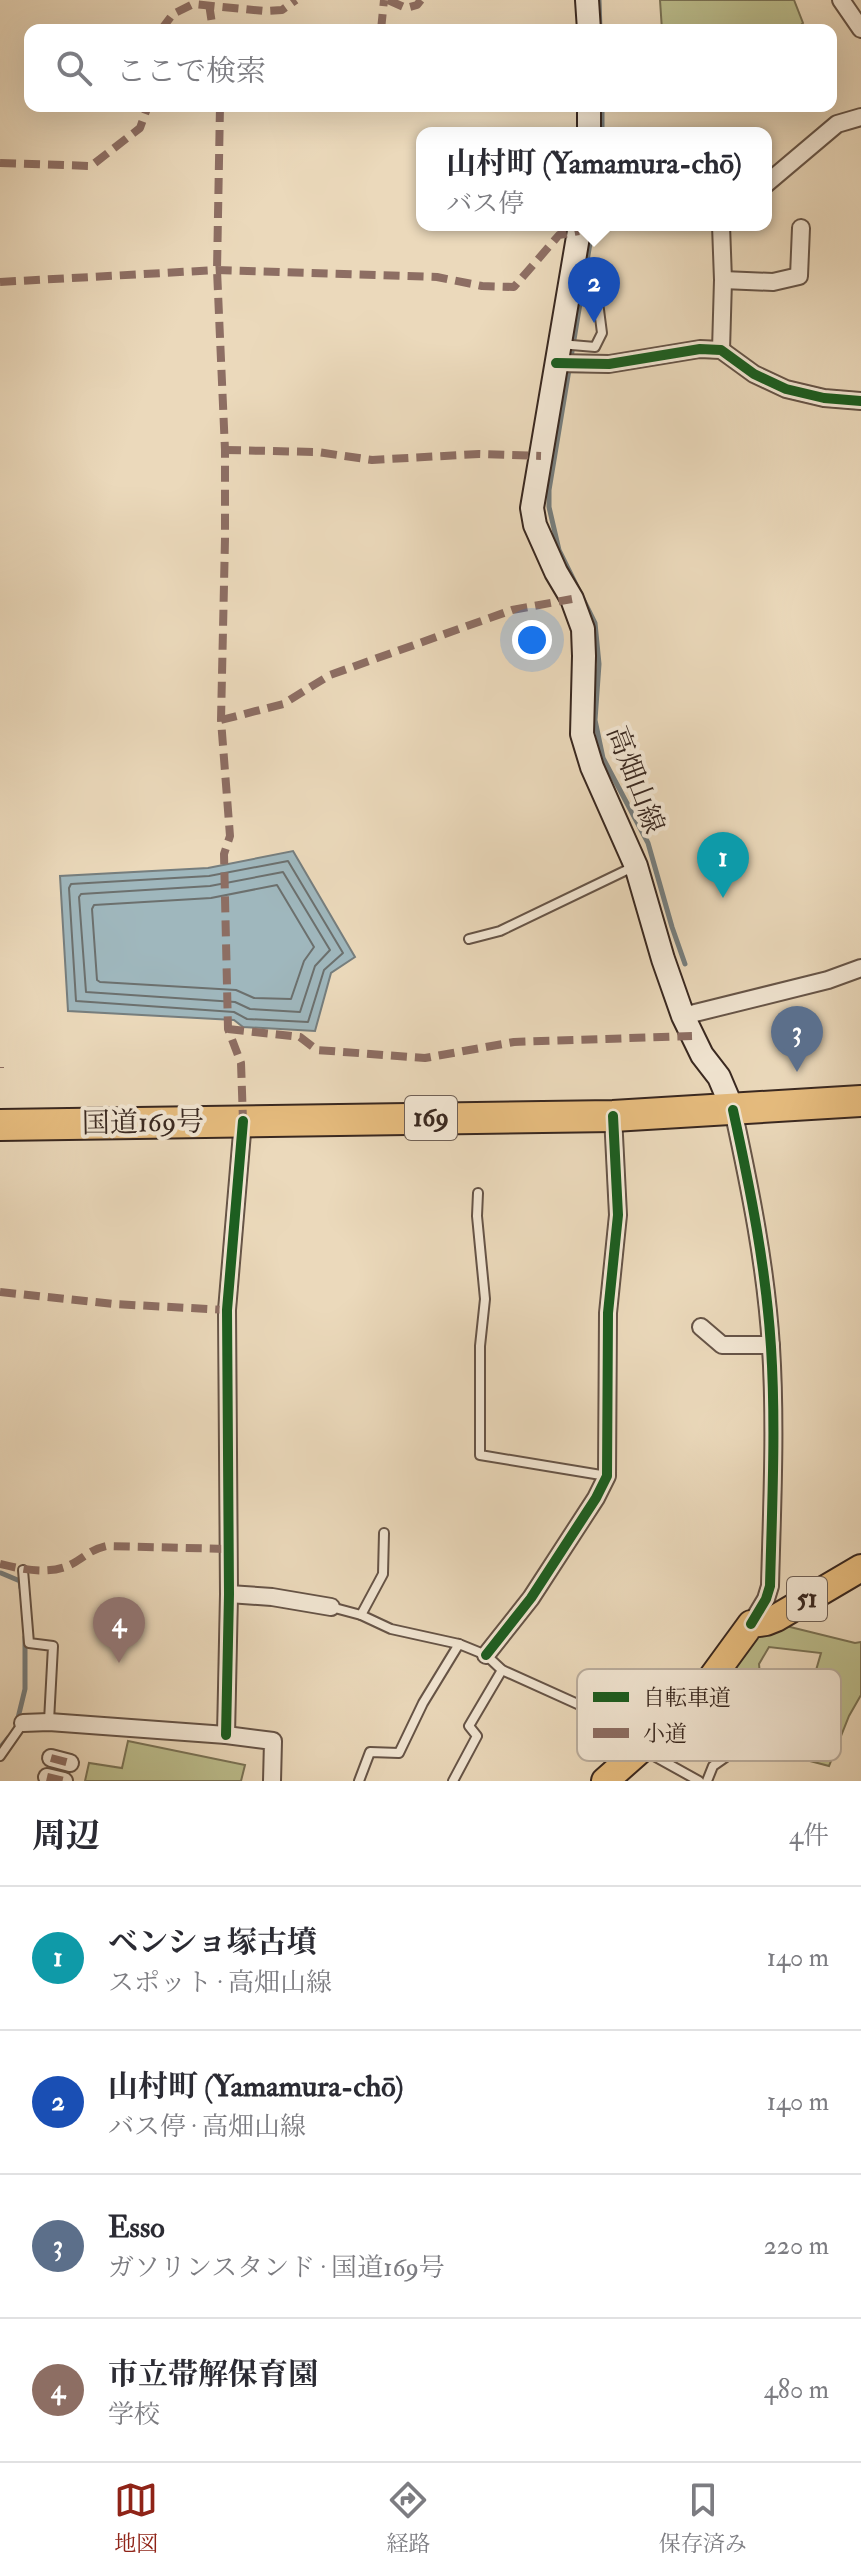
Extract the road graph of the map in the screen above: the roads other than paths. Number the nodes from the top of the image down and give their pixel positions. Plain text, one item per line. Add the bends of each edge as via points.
1 (587, 0) edge
2 (841, 0) edge
3 (589, 24) edge
4 (861, 29) edge
5 (861, 117) edge
6 (772, 179) edge
7 (801, 228) dead end
8 (579, 231) edge
9 (721, 231) edge
10 (723, 280) junction
11 (570, 284) junction
12 (721, 350) junction
13 (558, 353) junction
14 (861, 401) edge
15 (636, 866) junction
16 (469, 939) dead end
17 (861, 968) edge
18 (683, 1016) junction
19 (861, 1101) edge
20 (733, 1110) junction
21 (613, 1116) junction
22 (243, 1121) junction
23 (0, 1125) edge
24 (478, 1193) dead end
25 (701, 1327) dead end
26 (771, 1345) junction
27 (607, 1476) junction
28 (384, 1533) dead end
29 (861, 1568) edge
30 (23, 1570) dead end
31 (229, 1594) junction
32 (331, 1607) joint
33 (361, 1615) junction
34 (751, 1624) junction
35 (459, 1644) junction
36 (486, 1655) junction
37 (717, 1669) edge
38 (502, 1670) junction
39 (577, 1704) edge
40 (49, 1722) junction
41 (23, 1723) joint
42 (226, 1735) junction
43 (0, 1756) edge
44 (51, 1758) dead end
45 (627, 1761) edge
46 (665, 1761) edge
47 (720, 1761) edge
48 (70, 1763) dead end
49 (47, 1777) dead end
50 (64, 1781) edge
51 (272, 1781) edge
52 (359, 1781) edge
53 (453, 1781) edge
54 (605, 1781) edge
55 (699, 1781) edge
56 (707, 1781) edge

1 - 3 main road
2 - 4 street
5 - 6 street via 837,124
7 - 10 street via 799,276 773,282
8 - 11 main road, 高畑山線
9 - 10 street
10 - 12 street
11 - 13 main road, 高畑山線
11 - 13 lane via 598,302 602,333 595,347
12 - 13 street via 609,364
12 - 14 street via 786,389
13 - 15 main road, 高畑山線 via 532,508 583,629 582,734
15 - 16 lane via 500,931
15 - 18 main road, 高畑山線
17 - 18 street
18 - 20 main road, 高畑山線
19 - 20 highway, 国道169号 / 169
20 - 21 highway, 国道169号 / 169
20 - 26 street via 761,1256
21 - 22 highway, 国道169号 / 169
21 - 27 street via 618,1215 608,1313
22 - 23 highway, 国道169号 / 169
22 - 31 street via 227,1310
24 - 27 lane via 485,1299 480,1455
25 - 26 street via 722,1345
26 - 34 street via 775,1466 770,1586
27 - 36 street via 531,1598
28 - 33 lane via 383,1574
29 - 34 main road, 51 via 776,1618
30 - 40 lane via 29,1643 53,1646
31 - 32 street
31 - 42 street
32 - 33 lane
33 - 35 lane via 391,1629
34 - 37 main road, 51
35 - 36 lane
35 - 52 lane via 399,1753 370,1752
36 - 38 lane
38 - 39 lane
38 - 53 lane via 469,1726 477,1736
40 - 41 street
40 - 42 street
41 - 43 lane
42 - 51 street via 273,1741
44 - 48 street
45 - 54 main road, 51
46 - 55 lane
47 - 56 lane
49 - 50 street

